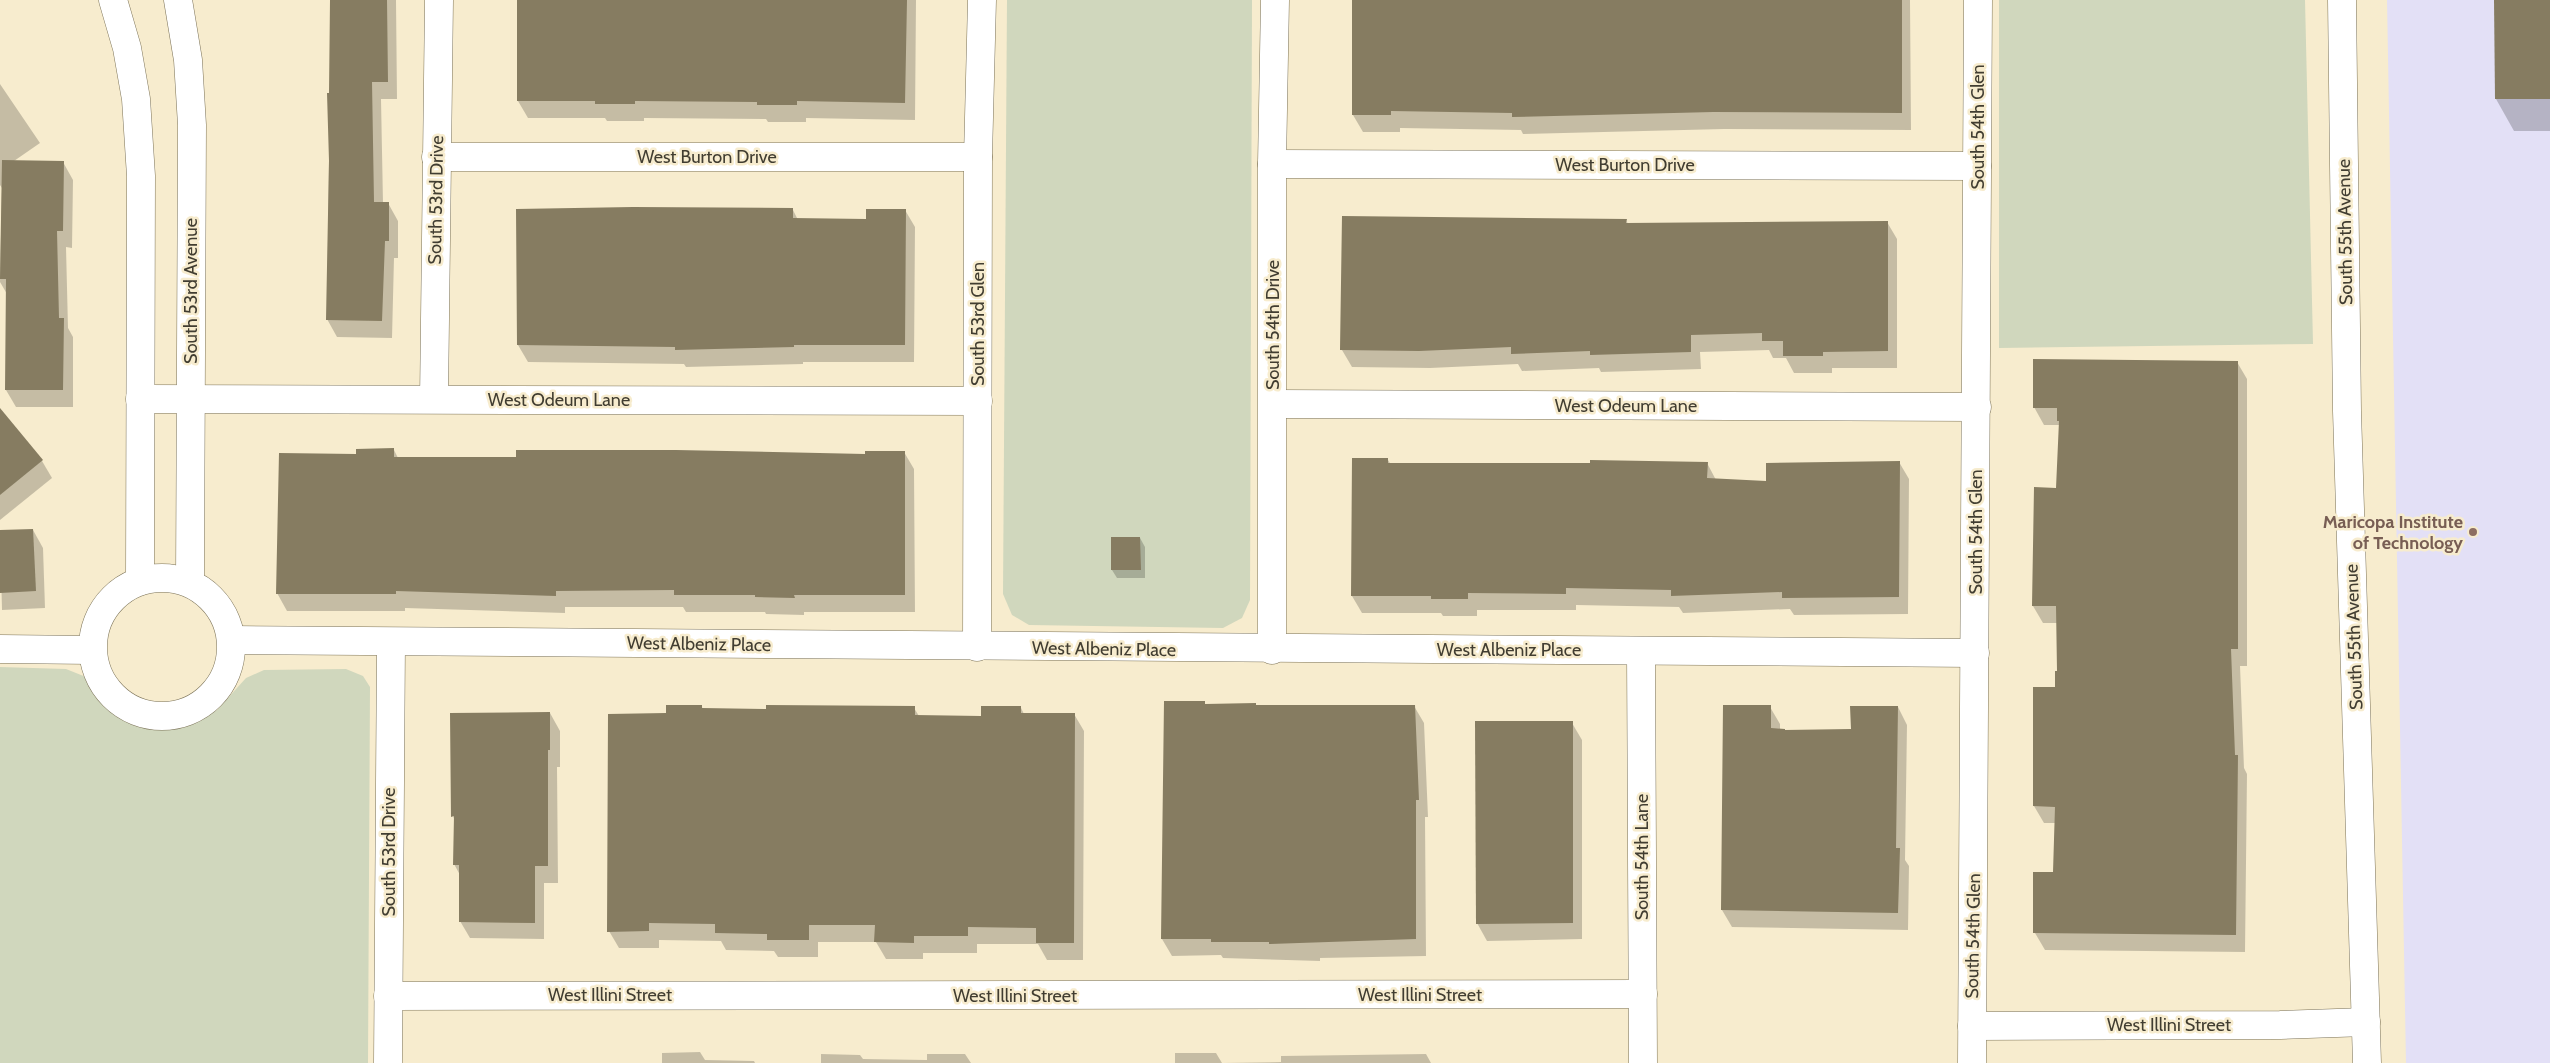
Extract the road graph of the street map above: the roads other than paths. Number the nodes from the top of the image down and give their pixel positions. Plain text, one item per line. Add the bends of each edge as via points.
1 (113, 0) edge
2 (178, 0) edge
3 (439, 0) edge
4 (982, 0) edge
5 (1275, 0) edge
6 (1978, 0) edge
7 (2342, 0) edge
8 (436, 157) junction
9 (978, 157) junction
10 (1272, 164) junction
11 (1978, 166) junction
12 (140, 398) junction
13 (190, 398) junction
14 (434, 399) junction
15 (978, 401) junction
16 (1274, 404) junction
17 (1977, 407) junction
18 (140, 581) junction
19 (190, 583) junction
20 (232, 640) junction
21 (390, 642) junction
22 (977, 647) junction
23 (0, 649) edge
24 (92, 650) junction
25 (1272, 650) junction
26 (1642, 651) junction
27 (1975, 653) junction
28 (1643, 994) junction
29 (388, 996) junction
30 (2366, 1022) junction
31 (1972, 1026) junction
32 (388, 1063) edge
33 (1642, 1063) edge
34 (1972, 1063) edge
35 (2367, 1063) edge

1 - 12 street via 127,48 140,141
2 - 13 street, South 53rd Avenue via 188,60 192,125
3 - 8 street, South 53rd Drive
4 - 9 street, South 53rd Glen
5 - 10 street, South 54th Drive
6 - 11 street, South 54th Glen
7 - 30 street, South 55th Avenue via 2346,411
8 - 9 street, West Burton Drive
8 - 14 street, South 53rd Drive
9 - 15 street, South 53rd Glen
10 - 11 street, West Burton Drive
10 - 16 street, South 54th Drive
11 - 17 street, South 54th Glen
12 - 13 street, West Odeum Lane
12 - 18 street
13 - 14 street, West Odeum Lane
13 - 19 street, South 53rd Avenue
14 - 15 street, West Odeum Lane
15 - 22 street, South 53rd Glen
16 - 17 street, West Odeum Lane
16 - 25 street, South 54th Drive
17 - 27 street, South 54th Glen
18 - 19 street via 174,578
18 - 24 street via 120,591 105,608 95,628
19 - 20 street via 219,606 228,622
20 - 21 street, West Albeniz Place
20 - 24 street via 230,663 222,683 208,700 167,717 145,715 124,706 108,691 96,672
21 - 22 street, West Albeniz Place
21 - 29 street, South 53rd Drive
22 - 25 street, West Albeniz Place
23 - 24 street
25 - 26 street, West Albeniz Place
26 - 27 street, West Albeniz Place
26 - 28 street, South 54th Lane
27 - 31 street, South 54th Glen
28 - 29 street, West Illini Street
28 - 33 street, South 54th Lane
29 - 32 street, South 53rd Drive
30 - 31 street, West Illini Street
30 - 35 street, South 55th Avenue
31 - 34 street, South 54th Glen

